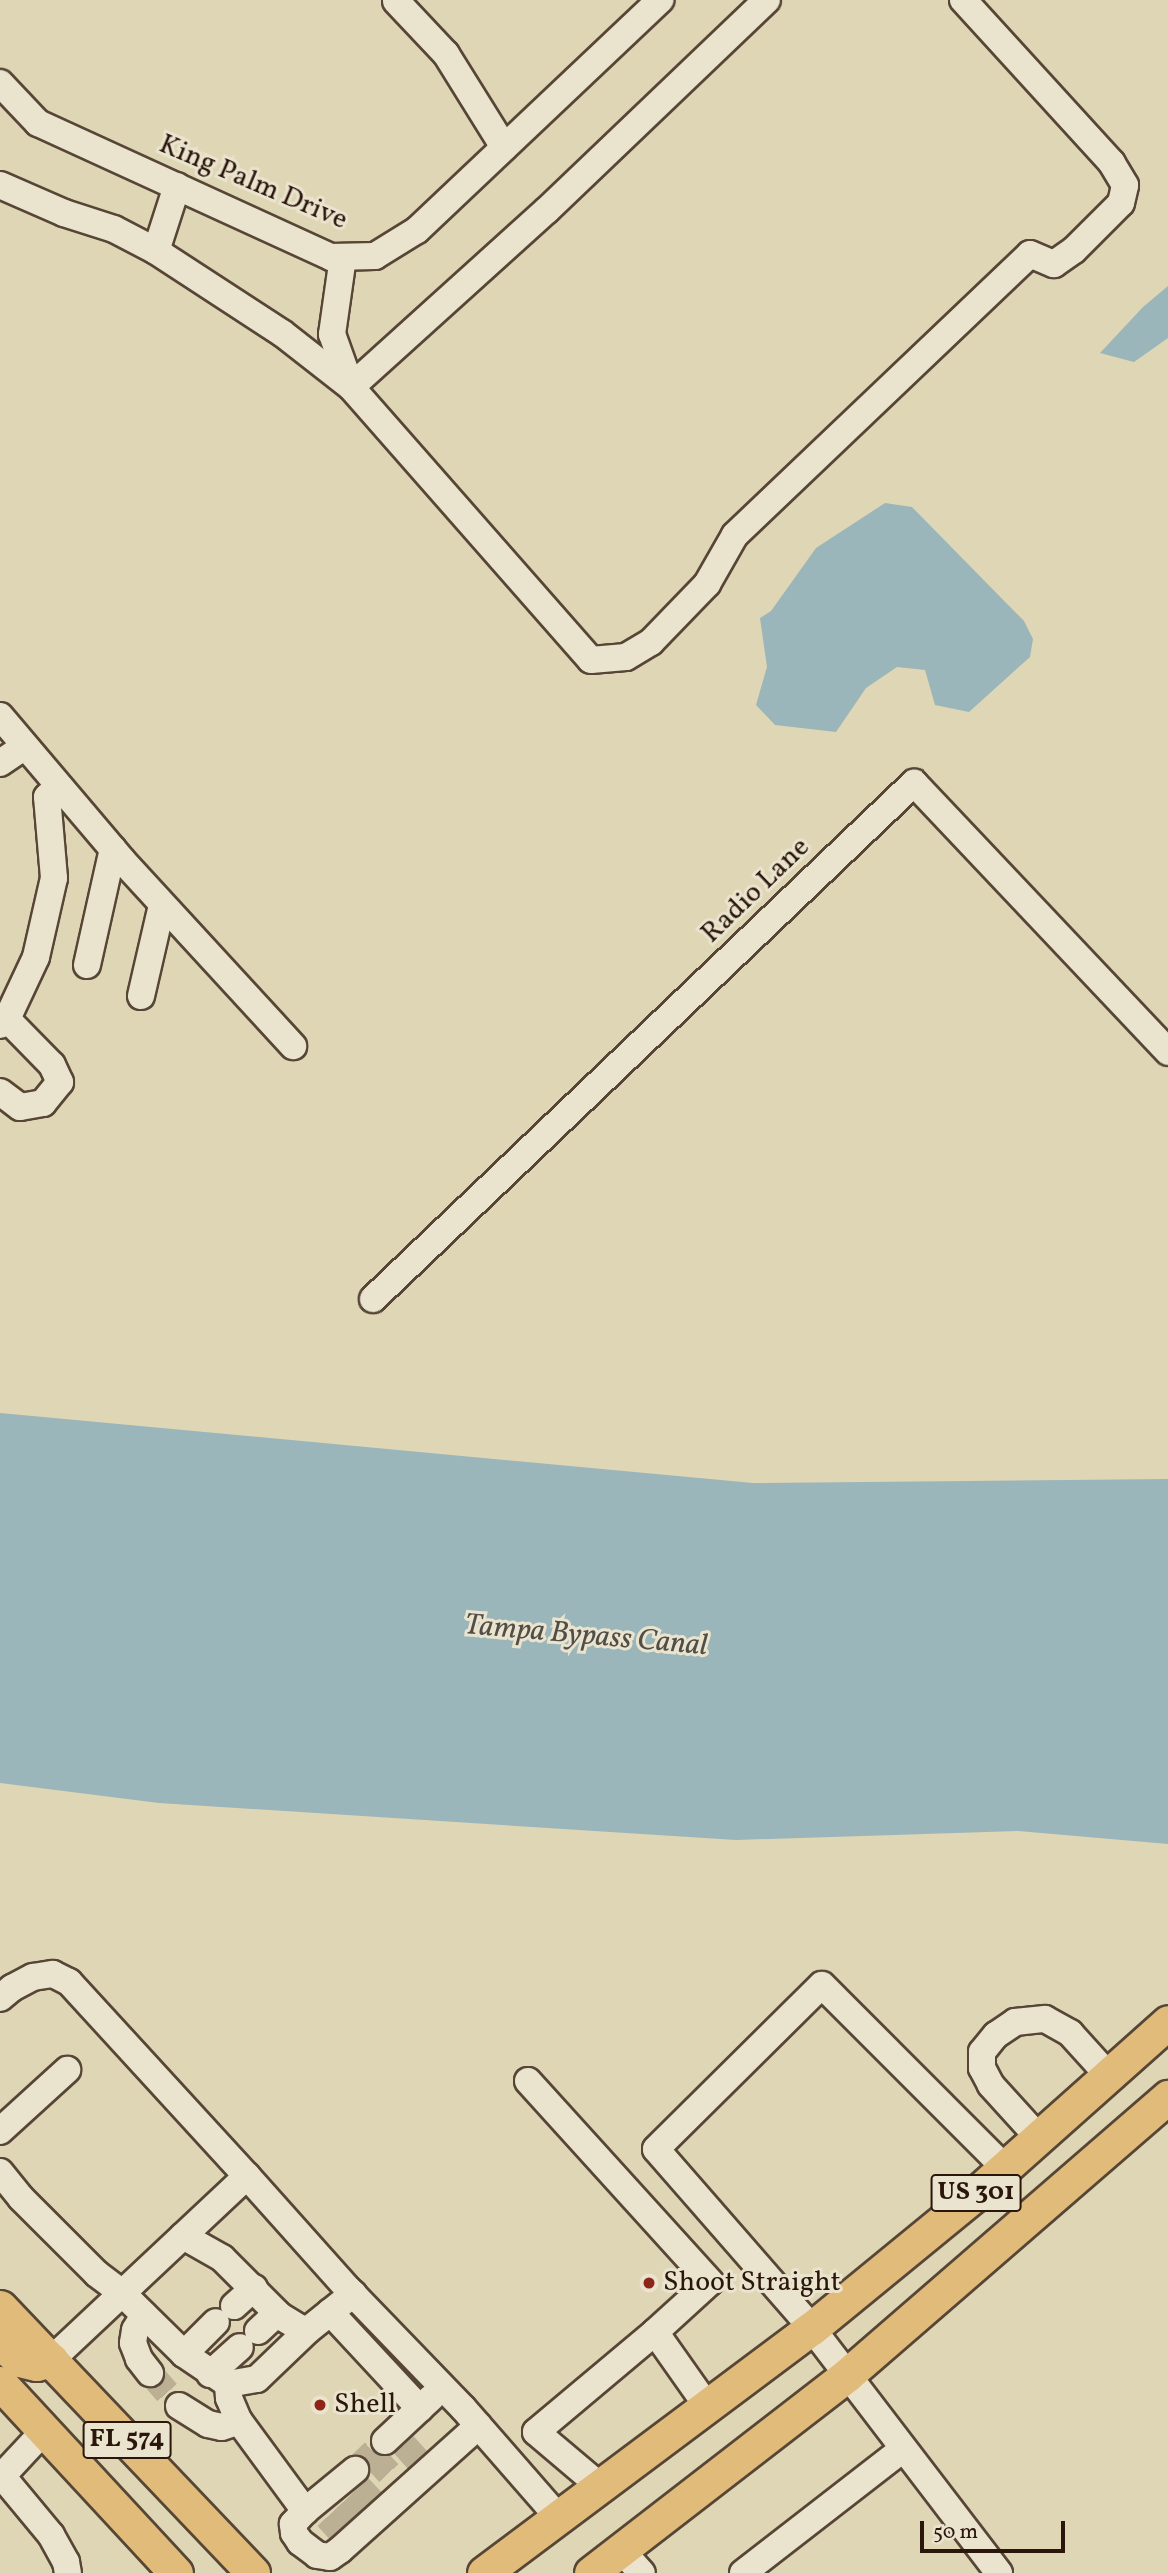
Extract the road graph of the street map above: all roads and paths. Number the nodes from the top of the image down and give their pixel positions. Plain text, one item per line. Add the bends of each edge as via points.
1 (660, 0) edge
2 (767, 0) edge
3 (963, 0) edge
4 (396, 1) edge
5 (5, 100) edge
6 (504, 148) junction
7 (0, 185) edge
8 (177, 186) junction
9 (156, 251) junction
10 (343, 257) junction
11 (351, 387) junction
12 (0, 716) edge
13 (25, 746) junction
14 (0, 764) edge
15 (59, 786) junction
16 (113, 849) junction
17 (162, 905) junction
18 (87, 965) dead end
19 (141, 996) dead end
20 (3, 1022) edge
21 (293, 1046) dead end
22 (1168, 1052) edge
23 (0, 1091) edge
24 (373, 1299) dead end
25 (0, 1998) edge
26 (1168, 2022) edge
27 (67, 2070) dead end
28 (1109, 2076) junction
29 (528, 2081) dead end
30 (1168, 2097) edge
31 (0, 2131) edge
32 (1039, 2138) junction
33 (1005, 2168) junction
34 (0, 2172) edge
35 (247, 2176) junction
36 (183, 2235) junction
37 (122, 2293) junction
38 (353, 2294) junction
39 (235, 2305) junction
40 (0, 2307) edge
41 (330, 2312) junction
42 (277, 2313) junction
43 (144, 2315) junction
44 (308, 2329) junction
45 (812, 2329) junction
46 (655, 2332) junction
47 (0, 2342) edge
48 (184, 2354) junction
49 (51, 2360) junction
50 (150, 2373) tunnel mouth
51 (847, 2375) junction
52 (219, 2379) junction
53 (0, 2383) edge
54 (443, 2388) junction
55 (180, 2406) tunnel mouth
56 (708, 2407) junction
57 (420, 2409) junction
58 (239, 2421) junction
59 (478, 2426) junction
60 (44, 2431) junction
61 (394, 2440) tunnel mouth
62 (903, 2449) junction
63 (601, 2487) junction
64 (559, 2518) junction
65 (631, 2561) edge
66 (990, 2570) edge
67 (68, 2573) edge
68 (176, 2573) edge
69 (254, 2573) edge
70 (484, 2573) edge
71 (591, 2573) edge
72 (743, 2573) edge

1 - 6 street, King Palm Drive
2 - 11 street via 547,210
3 - 11 street via 1112,163 1125,185 1121,203 1054,264 1030,254 735,535 707,584 651,642 626,657 591,660
4 - 6 street via 446,54
5 - 8 street, King Palm Drive via 38,123
6 - 10 street, King Palm Drive via 417,230 375,256
7 - 9 street via 114,229
8 - 9 street
8 - 10 street, King Palm Drive via 331,257
9 - 11 street via 282,333
10 - 11 street via 332,334
12 - 13 street
13 - 14 street
13 - 15 street
15 - 16 street
15 - 20 street via 47,797 54,878 36,957
16 - 17 street
16 - 18 street
17 - 19 street
17 - 21 street
20 - 23 street via 52,1065 60,1082 43,1103 20,1107
22 - 24 street, Radio Lane via 914,783
25 - 35 street via 33,1977 53,1974 69,1982
26 - 28 main road, US 301
27 - 31 street
28 - 32 main road, US 301
28 - 32 street via 1070,2034 1045,2019 1015,2022 996,2035 982,2052 982,2068 991,2085
29 - 46 street via 710,2282
30 - 51 main road, US 301
32 - 33 main road, US 301
33 - 45 main road, US 301
33 - 45 street via 822,1985 656,2149
34 - 37 street via 97,2274
35 - 36 street
35 - 38 street
36 - 37 street
36 - 39 street via 222,2258
37 - 43 street
37 - 49 street
38 - 41 street
38 - 54 street
39 - 42 street
39 - 48 street
40 - 49 main road, FL 574
41 - 44 street
41 - 57 street
42 - 44 street
42 - 52 street via 249,2339
43 - 48 street
43 - 50 street via 133,2343
44 - 52 street via 257,2379
45 - 51 street
45 - 56 main road, US 301
46 - 56 street
46 - 63 street via 536,2432
47 - 49 main road via 19,2360 37,2364
48 - 52 street
49 - 69 main road, FL 574
51 - 62 street
51 - 65 main road, US 301
52 - 58 street
53 - 60 main road, FL 574
54 - 57 street
54 - 59 street
55 - 58 street via 208,2424 222,2427
56 - 63 main road, US 301
57 - 61 street
58 - 59 street via 347,2507 402,2488
59 - 64 street
60 - 67 street via 2,2476 51,2535
60 - 68 main road, FL 574
62 - 66 street
62 - 72 street
63 - 64 main road, US 301
64 - 70 main road, US 301
65 - 71 main road, US 301

